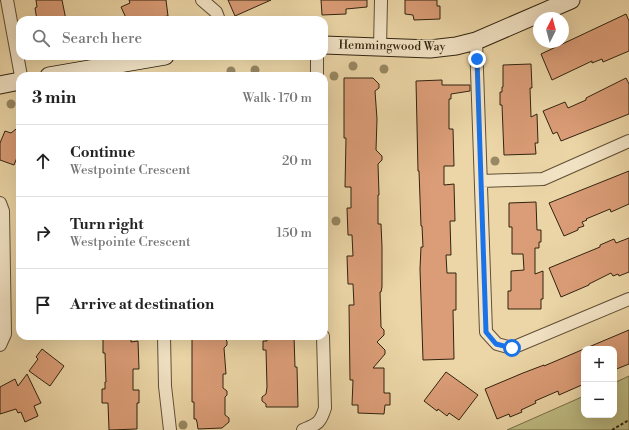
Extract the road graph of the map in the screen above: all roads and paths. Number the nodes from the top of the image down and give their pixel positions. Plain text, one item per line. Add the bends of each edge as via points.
1 (7, 0) edge
2 (202, 0) edge
3 (381, 0) edge
4 (571, 0) edge
5 (218, 16) edge
6 (476, 41) junction
7 (328, 45) edge
8 (380, 47) junction
9 (16, 49) edge
10 (18, 60) edge
11 (142, 60) edge
12 (317, 60) edge
13 (20, 72) edge
14 (72, 72) edge
15 (317, 72) edge
16 (16, 82) edge
17 (0, 84) edge
18 (629, 141) edge
19 (481, 181) junction
20 (0, 202) edge
21 (629, 298) edge
22 (164, 340) edge
23 (323, 340) edge
24 (0, 345) edge
25 (629, 420) edge
26 (170, 430) edge
27 (303, 430) edge
28 (612, 430) edge

1 - 9 street
2 - 5 street
3 - 8 street
4 - 6 street, Hemmingwood Way
6 - 8 street, Hemmingwood Way via 430,49
6 - 19 street
7 - 8 street, Hemmingwood Way
10 - 13 street
11 - 14 street
12 - 15 street
16 - 17 street
18 - 19 street via 543,179
19 - 21 street via 486,332 496,344 512,348
20 - 24 street via 3,210 5,334
22 - 26 street via 165,386
23 - 27 street via 324,408 321,419
25 - 28 path

